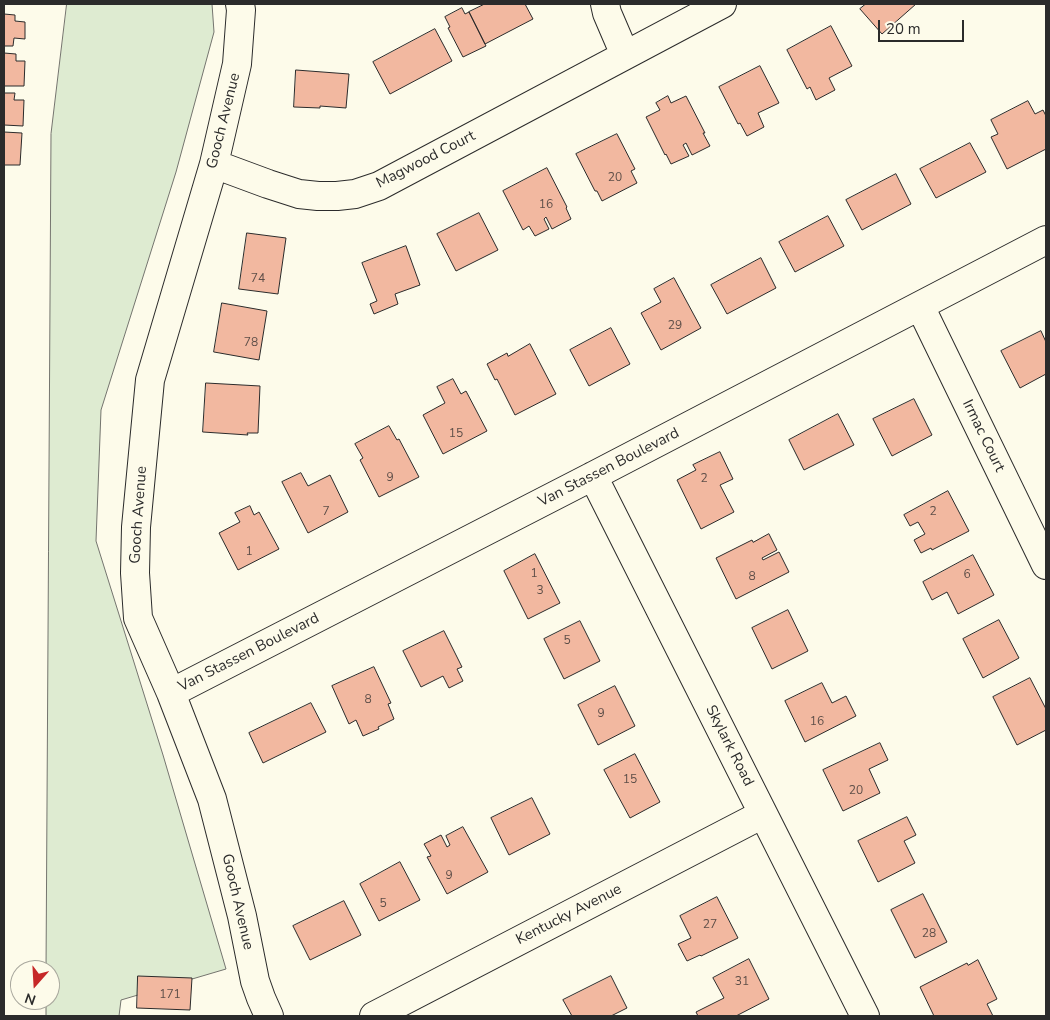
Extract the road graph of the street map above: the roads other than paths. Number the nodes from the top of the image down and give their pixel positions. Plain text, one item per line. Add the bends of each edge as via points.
1 (240, 4) edge
2 (605, 4) edge
3 (722, 4) edge
4 (625, 55) junction
5 (214, 164) junction
6 (1046, 240) edge
7 (920, 306) junction
8 (593, 476) junction
9 (1046, 565) edge
10 (171, 693) junction
11 (763, 814) junction
12 (269, 1016) edge
13 (374, 1016) edge
14 (865, 1016) edge

1 - 5 street, Gooch Avenue via 237,64
2 - 4 street
3 - 4 street, Magwood Court
4 - 5 street, Magwood Court via 379,186 355,194 300,194
5 - 10 street, Gooch Avenue via 150,380 136,527 138,618
6 - 7 street, Van Stassen Boulevard
7 - 8 street, Van Stassen Boulevard
7 - 9 street, Irmac Court
8 - 10 street, Van Stassen Boulevard
8 - 11 street, Skylark Road
10 - 12 street, Gooch Avenue via 212,799 255,981
11 - 13 street, Kentucky Avenue
11 - 14 street, Skylark Road

